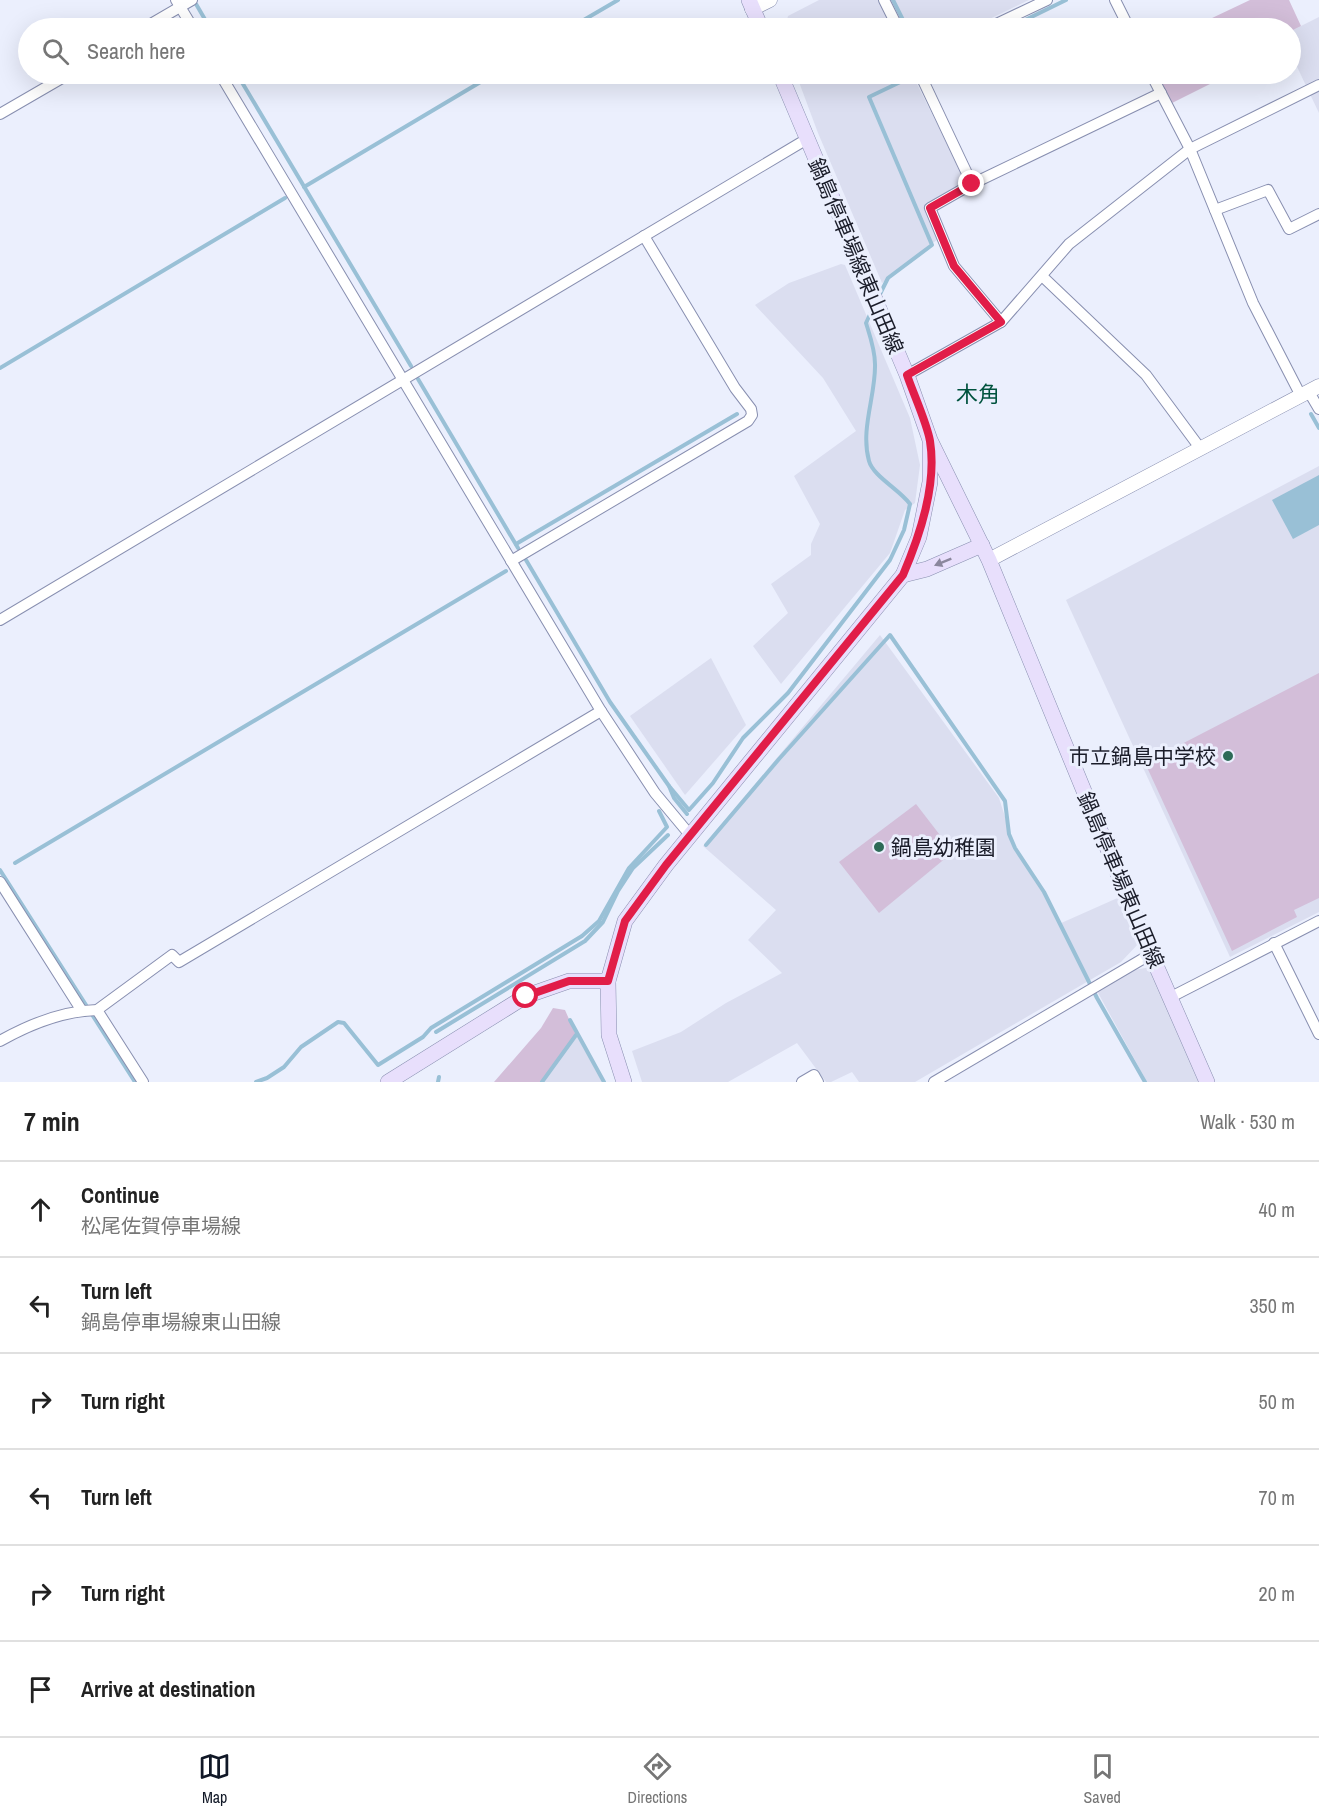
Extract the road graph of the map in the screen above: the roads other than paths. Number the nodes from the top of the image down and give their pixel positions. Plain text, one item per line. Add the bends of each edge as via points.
1 (192, 0) edge
2 (770, 0) edge
3 (884, 0) edge
4 (1047, 0) edge
5 (1115, 0) edge
6 (178, 3) edge
7 (751, 4) edge
8 (158, 18) edge
9 (187, 18) edge
10 (757, 18) edge
11 (893, 18) edge
12 (1009, 18) edge
13 (1124, 18) edge
14 (52, 84) edge
15 (226, 84) edge
16 (784, 84) edge
17 (925, 84) edge
18 (1156, 84) edge
19 (1319, 85) edge
20 (1161, 93) junction
21 (0, 114) edge
22 (807, 139) junction
23 (1190, 149) junction
24 (972, 184) junction
25 (1215, 210) junction
26 (1319, 214) edge
27 (644, 236) junction
28 (1042, 276) junction
29 (1001, 322) junction
30 (907, 375) junction
31 (402, 379) junction
32 (1309, 391) edge
33 (1319, 409) edge
34 (930, 440) junction
35 (1200, 448) junction
36 (982, 545) junction
37 (989, 560) junction
38 (511, 561) junction
39 (903, 575) junction
40 (0, 620) edge
41 (601, 711) junction
42 (690, 835) junction
43 (0, 882) edge
44 (1319, 921) edge
45 (1274, 944) junction
46 (1151, 954) junction
47 (608, 981) junction
48 (1171, 997) junction
49 (97, 1010) junction
50 (82, 1011) junction
51 (1319, 1034) edge
52 (0, 1041) edge
53 (143, 1082) edge
54 (388, 1082) edge
55 (624, 1082) edge
56 (802, 1082) edge
57 (818, 1082) edge
58 (934, 1082) edge
59 (1207, 1082) edge

1 - 6 street
2 - 7 street
3 - 11 street
4 - 12 street
5 - 13 street
6 - 8 street
6 - 9 street
7 - 10 main road
14 - 21 street
15 - 31 street
16 - 22 main road, 鍋島停車場線東山田線
17 - 24 street
18 - 20 street
19 - 23 street
20 - 23 street
20 - 24 street
22 - 27 street
22 - 30 main road, 鍋島停車場線東山田線
23 - 25 street
23 - 28 street via 1069,243
24 - 29 street via 930,208 954,266
25 - 26 street via 1268,189 1289,229
25 - 32 street via 1253,303
27 - 31 street
27 - 38 street via 752,415 748,421
28 - 29 street
28 - 35 street via 1146,375
29 - 30 street
30 - 34 main road, 鍋島停車場線東山田線
31 - 38 street
31 - 40 street
32 - 33 street
32 - 35 street
34 - 36 main road, 鍋島停車場線東山田線
34 - 39 main road, 鍋島停車場線東山田線 via 930,482 919,537
35 - 37 street
36 - 37 main road, 鍋島停車場東山田線
36 -> 39 main road
37 - 46 main road, 鍋島停車場東山田線
38 - 41 street
39 - 42 main road, 鍋島停車場線東山田線
41 - 42 street via 655,793
41 - 49 street via 179,962 171,956
42 - 47 main road, 鍋島停車場線東山田線 via 625,921
43 - 50 street
44 - 45 street
45 - 48 street
45 - 51 street
46 - 48 main road, 鍋島停車場東山田線
46 - 58 street
47 - 54 main road via 569,981 526,996
47 - 55 main road, 鍋島停車場線東山田線 via 609,1035
48 - 59 main road, 鍋島停車場東山田線
49 - 50 street
49 - 53 street
50 - 52 street via 32,1023
56 - 57 street via 814,1075

